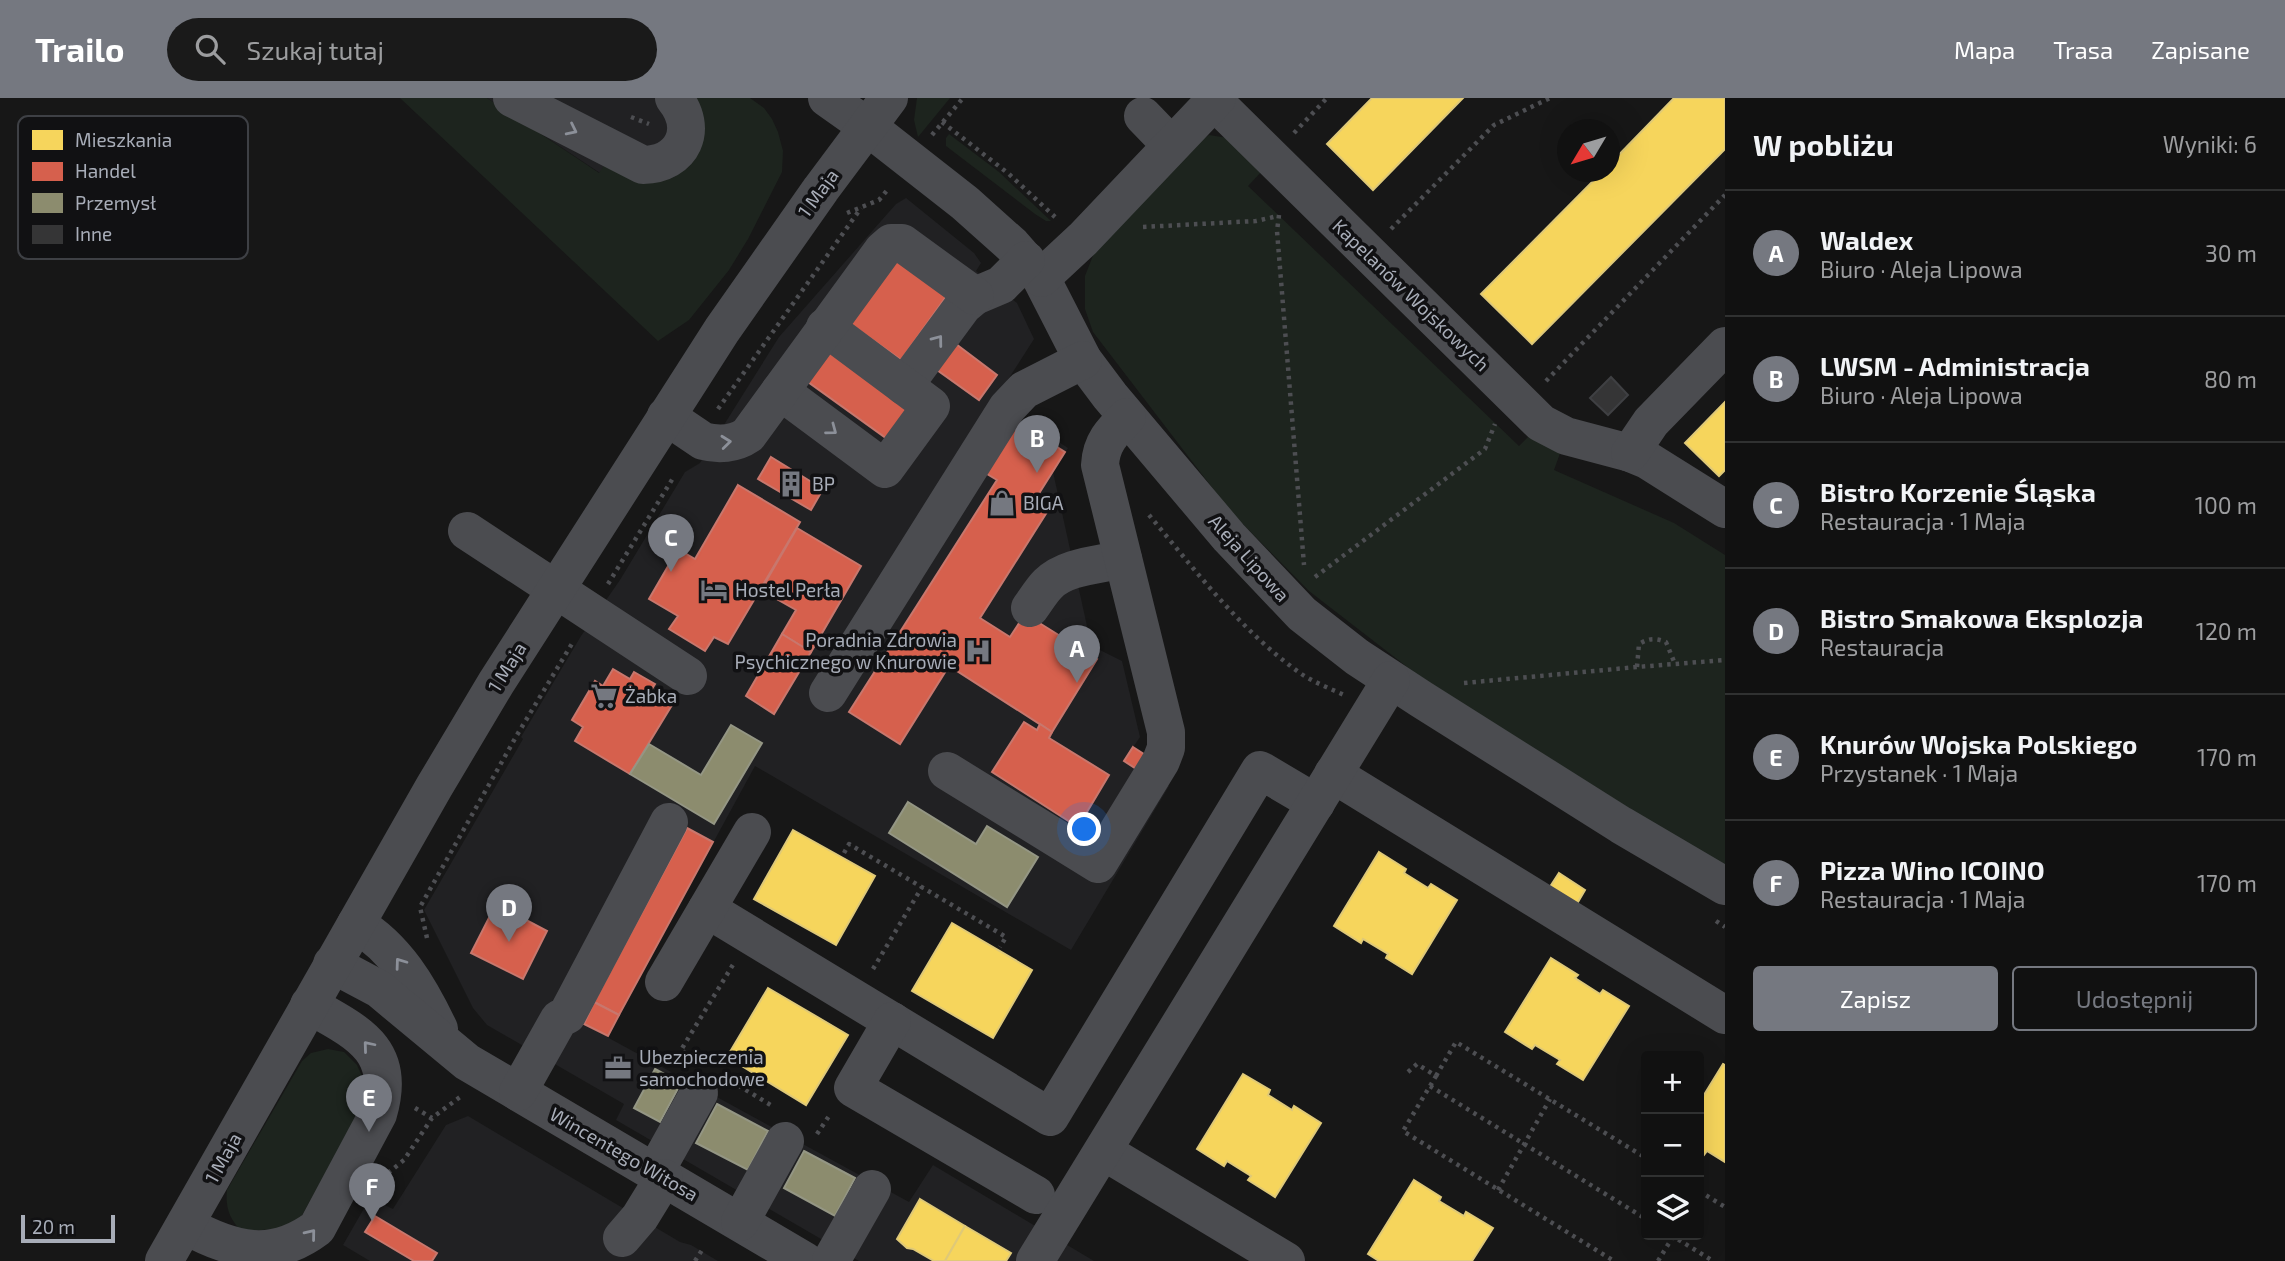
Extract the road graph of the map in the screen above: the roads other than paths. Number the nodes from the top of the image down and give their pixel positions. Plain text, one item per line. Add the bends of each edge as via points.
1 (512, 98) edge
2 (674, 98) edge
3 (827, 98) edge
4 (1215, 100) edge
5 (878, 112) edge
6 (1143, 116) dead end
7 (1171, 145) junction
8 (1033, 269) junction
9 (975, 296) junction
10 (825, 327) junction
11 (1725, 346) edge
12 (1083, 360) junction
13 (904, 386) junction
14 (780, 391) junction
15 (666, 416) junction
16 (1127, 417) junction
17 (1630, 453) junction
18 (1725, 509) edge
19 (467, 531) dead end
20 (1123, 559) junction
21 (556, 590) junction
22 (1030, 608) dead end
23 (688, 676) dead end
24 (1391, 680) junction
25 (828, 693) dead end
26 (947, 771) dead end
27 (1325, 789) junction
28 (669, 822) dead end
29 (752, 832) dead end
30 (1725, 886) edge
31 (707, 909) junction
32 (356, 923) junction
33 (332, 964) junction
34 (664, 982) dead end
35 (309, 1005) junction
36 (1725, 1015) edge
37 (892, 1021) junction
38 (446, 1043) junction
39 (710, 1079) road end
40 (518, 1092) junction
41 (792, 1127) road end
42 (1103, 1151) junction
43 (659, 1175) junction
44 (872, 1189) dead end
45 (1036, 1195) dead end
46 (740, 1222) junction
47 (185, 1225) junction
48 (622, 1238) dead end
49 (164, 1261) edge
50 (805, 1261) edge
51 (831, 1261) edge
52 (1035, 1261) edge
53 (1286, 1261) edge

1 -> 2 street via 643,165 667,160 683,143 686,119
3 - 5 street, Aleja Lipowa
4 - 7 street, Kapelanów Wojskowych
4 - 17 street, Kapelanów Wojskowych via 1290,202 1528,389 1541,423 1566,436
5 - 8 street, Aleja Lipowa
5 - 15 street, 1 Maja via 775,253
6 - 7 street
7 - 8 street, Kapelanów Wojskowych via 1083,239
8 - 9 street, Kapelanów Wojskowych
8 - 12 street, Aleja Lipowa
9 - 10 street via 902,243 891,243
13 -> 9 street
10 - 13 street
10 - 14 street
11 - 17 street via 1651,422
12 - 16 street, Aleja Lipowa
12 - 25 street via 1024,390 1007,408
14 -> 13 street via 885,469 931,406
15 -> 14 street via 715,443 742,439
15 - 21 street, 1 Maja
16 - 20 street via 1104,443 1100,465
16 - 24 street, Aleja Lipowa via 1216,522 1298,595 1329,636
17 - 18 street, Kapelanów Wojskowych
19 - 21 street
20 - 22 street via 1058,576
20 - 26 street via 1166,732 1166,748 1098,864
21 - 23 street
21 - 32 street, 1 Maja via 496,683
24 - 27 street
24 - 30 street, Aleja Lipowa
27 - 36 street
27 - 37 street via 1260,770 1050,1117
27 - 42 street
28 - 40 street via 567,1016 559,1019
29 - 31 street
31 - 34 street
31 - 37 street
32 - 33 street, 1 Maja
38 -> 32 street, Wincentego Witosa via 394,953
33 - 35 street, 1 Maja
33 - 38 street, Wincentego Witosa via 379,989
35 - 47 street, 1 Maja
47 -> 35 street via 252,1258 277,1258 294,1251 317,1228 377,1114 383,1079 379,1059 367,1043 349,1027
37 - 45 street via 853,1088
38 - 40 street, Wincentego Witosa via 458,1056
39 - 43 street
40 - 43 street, Wincentego Witosa
41 - 46 street
42 - 52 street
42 - 53 street
43 - 46 street, Wincentego Witosa
43 - 48 street via 640,1217
44 - 51 street
46 - 50 street, Wincentego Witosa
47 - 49 street, 1 Maja

